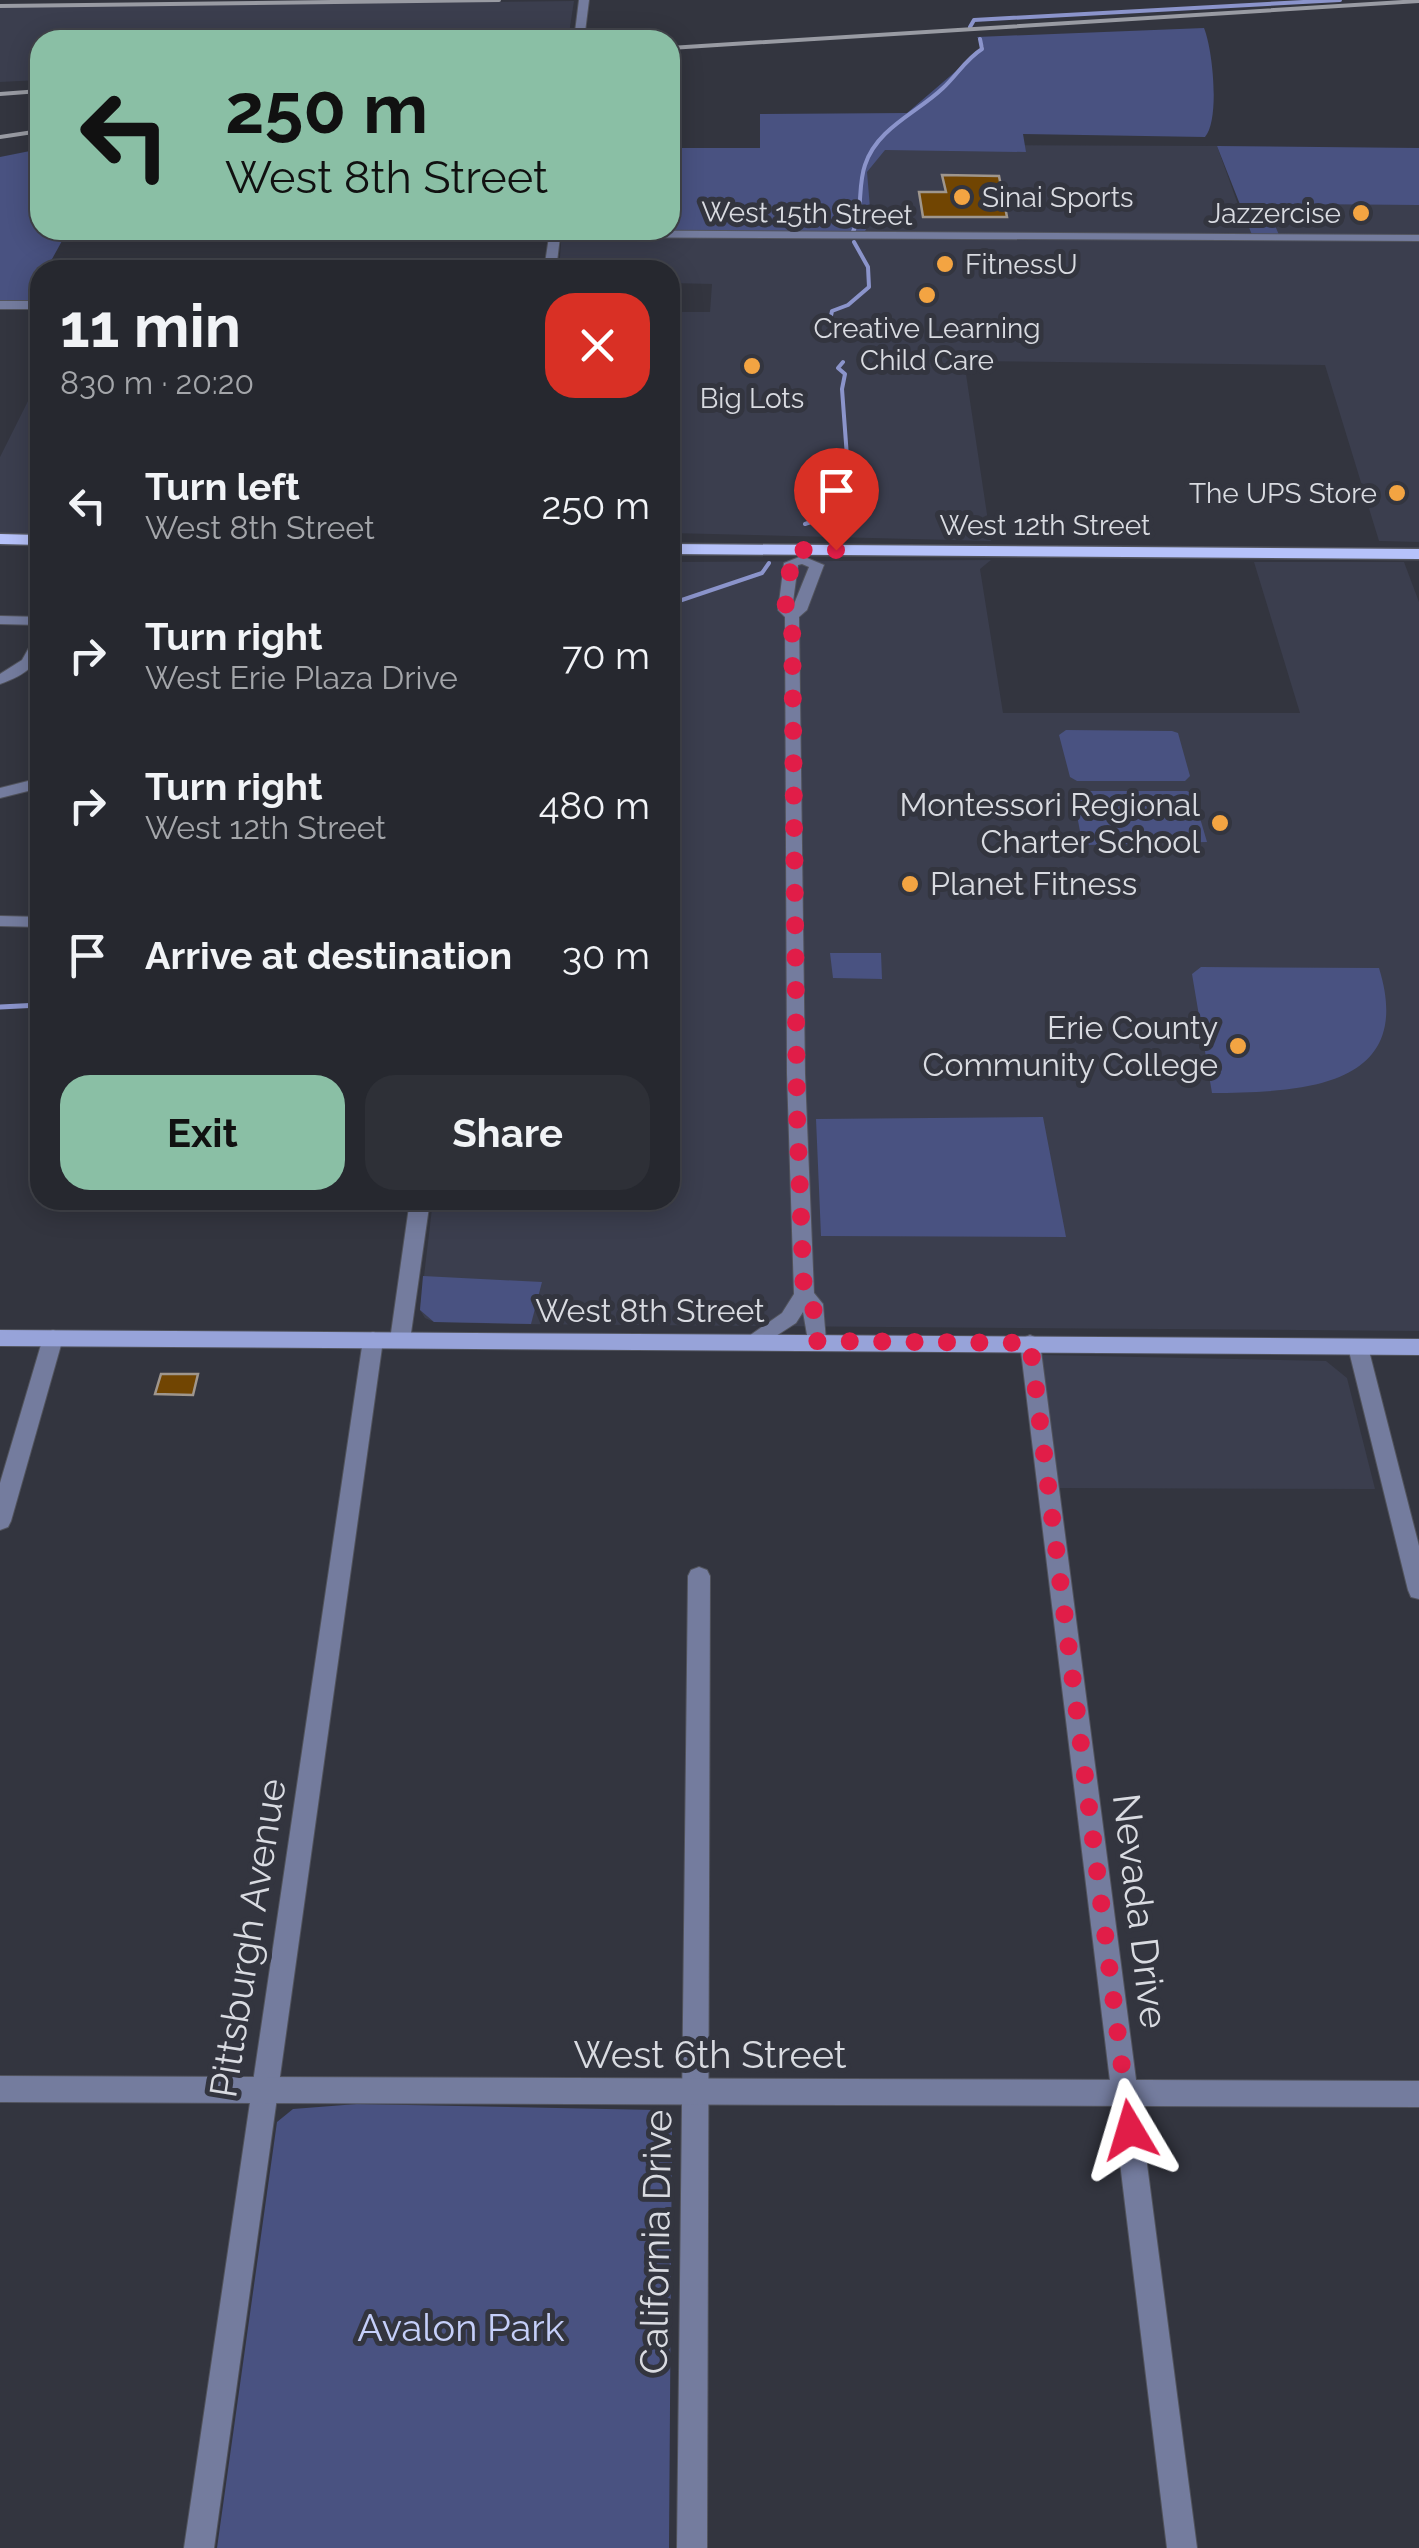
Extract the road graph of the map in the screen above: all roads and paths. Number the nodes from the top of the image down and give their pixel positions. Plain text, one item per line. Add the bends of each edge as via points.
1 (584, 0) edge
2 (580, 30) edge
3 (680, 233) edge
4 (1419, 238) edge
5 (0, 305) edge
6 (30, 305) edge
7 (0, 539) edge
8 (30, 540) edge
9 (680, 549) edge
10 (0, 553) edge
11 (30, 553) edge
12 (1419, 554) edge
13 (802, 555) junction
14 (792, 616) junction
15 (0, 620) edge
16 (30, 620) edge
17 (30, 658) edge
18 (0, 680) edge
19 (30, 786) edge
20 (0, 793) edge
21 (0, 921) edge
22 (30, 922) edge
23 (419, 1210) edge
24 (804, 1295) junction
25 (0, 1338) edge
26 (53, 1338) junction
27 (373, 1340) junction
28 (400, 1340) junction
29 (756, 1340) junction
30 (816, 1341) junction
31 (1030, 1343) junction
32 (1358, 1347) junction
33 (1419, 1348) edge
34 (0, 1521) edge
35 (699, 1576) dead end
36 (1419, 1590) edge
37 (0, 2089) edge
38 (266, 2090) junction
39 (1126, 2092) junction
40 (695, 2093) junction
41 (1419, 2094) edge
42 (199, 2548) edge
43 (692, 2548) edge
44 (1182, 2548) edge

1 - 2 street
3 - 4 street, West 15th Street
5 - 6 street
7 - 8 main road
9 - 13 main road, West 12th Street
10 - 11 main road
12 - 13 main road, West 12th Street
13 - 14 street via 790,565 785,610
13 - 14 street via 817,566
14 - 24 street
15 - 16 street
17 - 18 street
19 - 20 street
21 - 22 street
23 - 28 street
24 - 29 street via 789,1318
24 - 30 street via 813,1304
25 - 26 main road, West 8th Street
26 - 27 main road, West 8th Street
26 - 34 street
27 - 28 main road, West 8th Street
27 - 38 street, Pittsburgh Avenue
28 - 29 main road, West 8th Street
29 - 30 main road, West 8th Street
30 - 31 main road, West 8th Street
31 - 32 main road, West 8th Street
31 - 39 street, Nevada Drive
32 - 33 main road, West 8th Street
32 - 36 street
35 - 40 street, California Drive
37 - 38 street, West 6th Street
38 - 40 street, West 6th Street
38 - 42 street, Pittsburgh Avenue
39 - 40 street, West 6th Street
39 - 41 street, West 6th Street
39 - 44 street, Nevada Drive
40 - 43 street, California Drive

